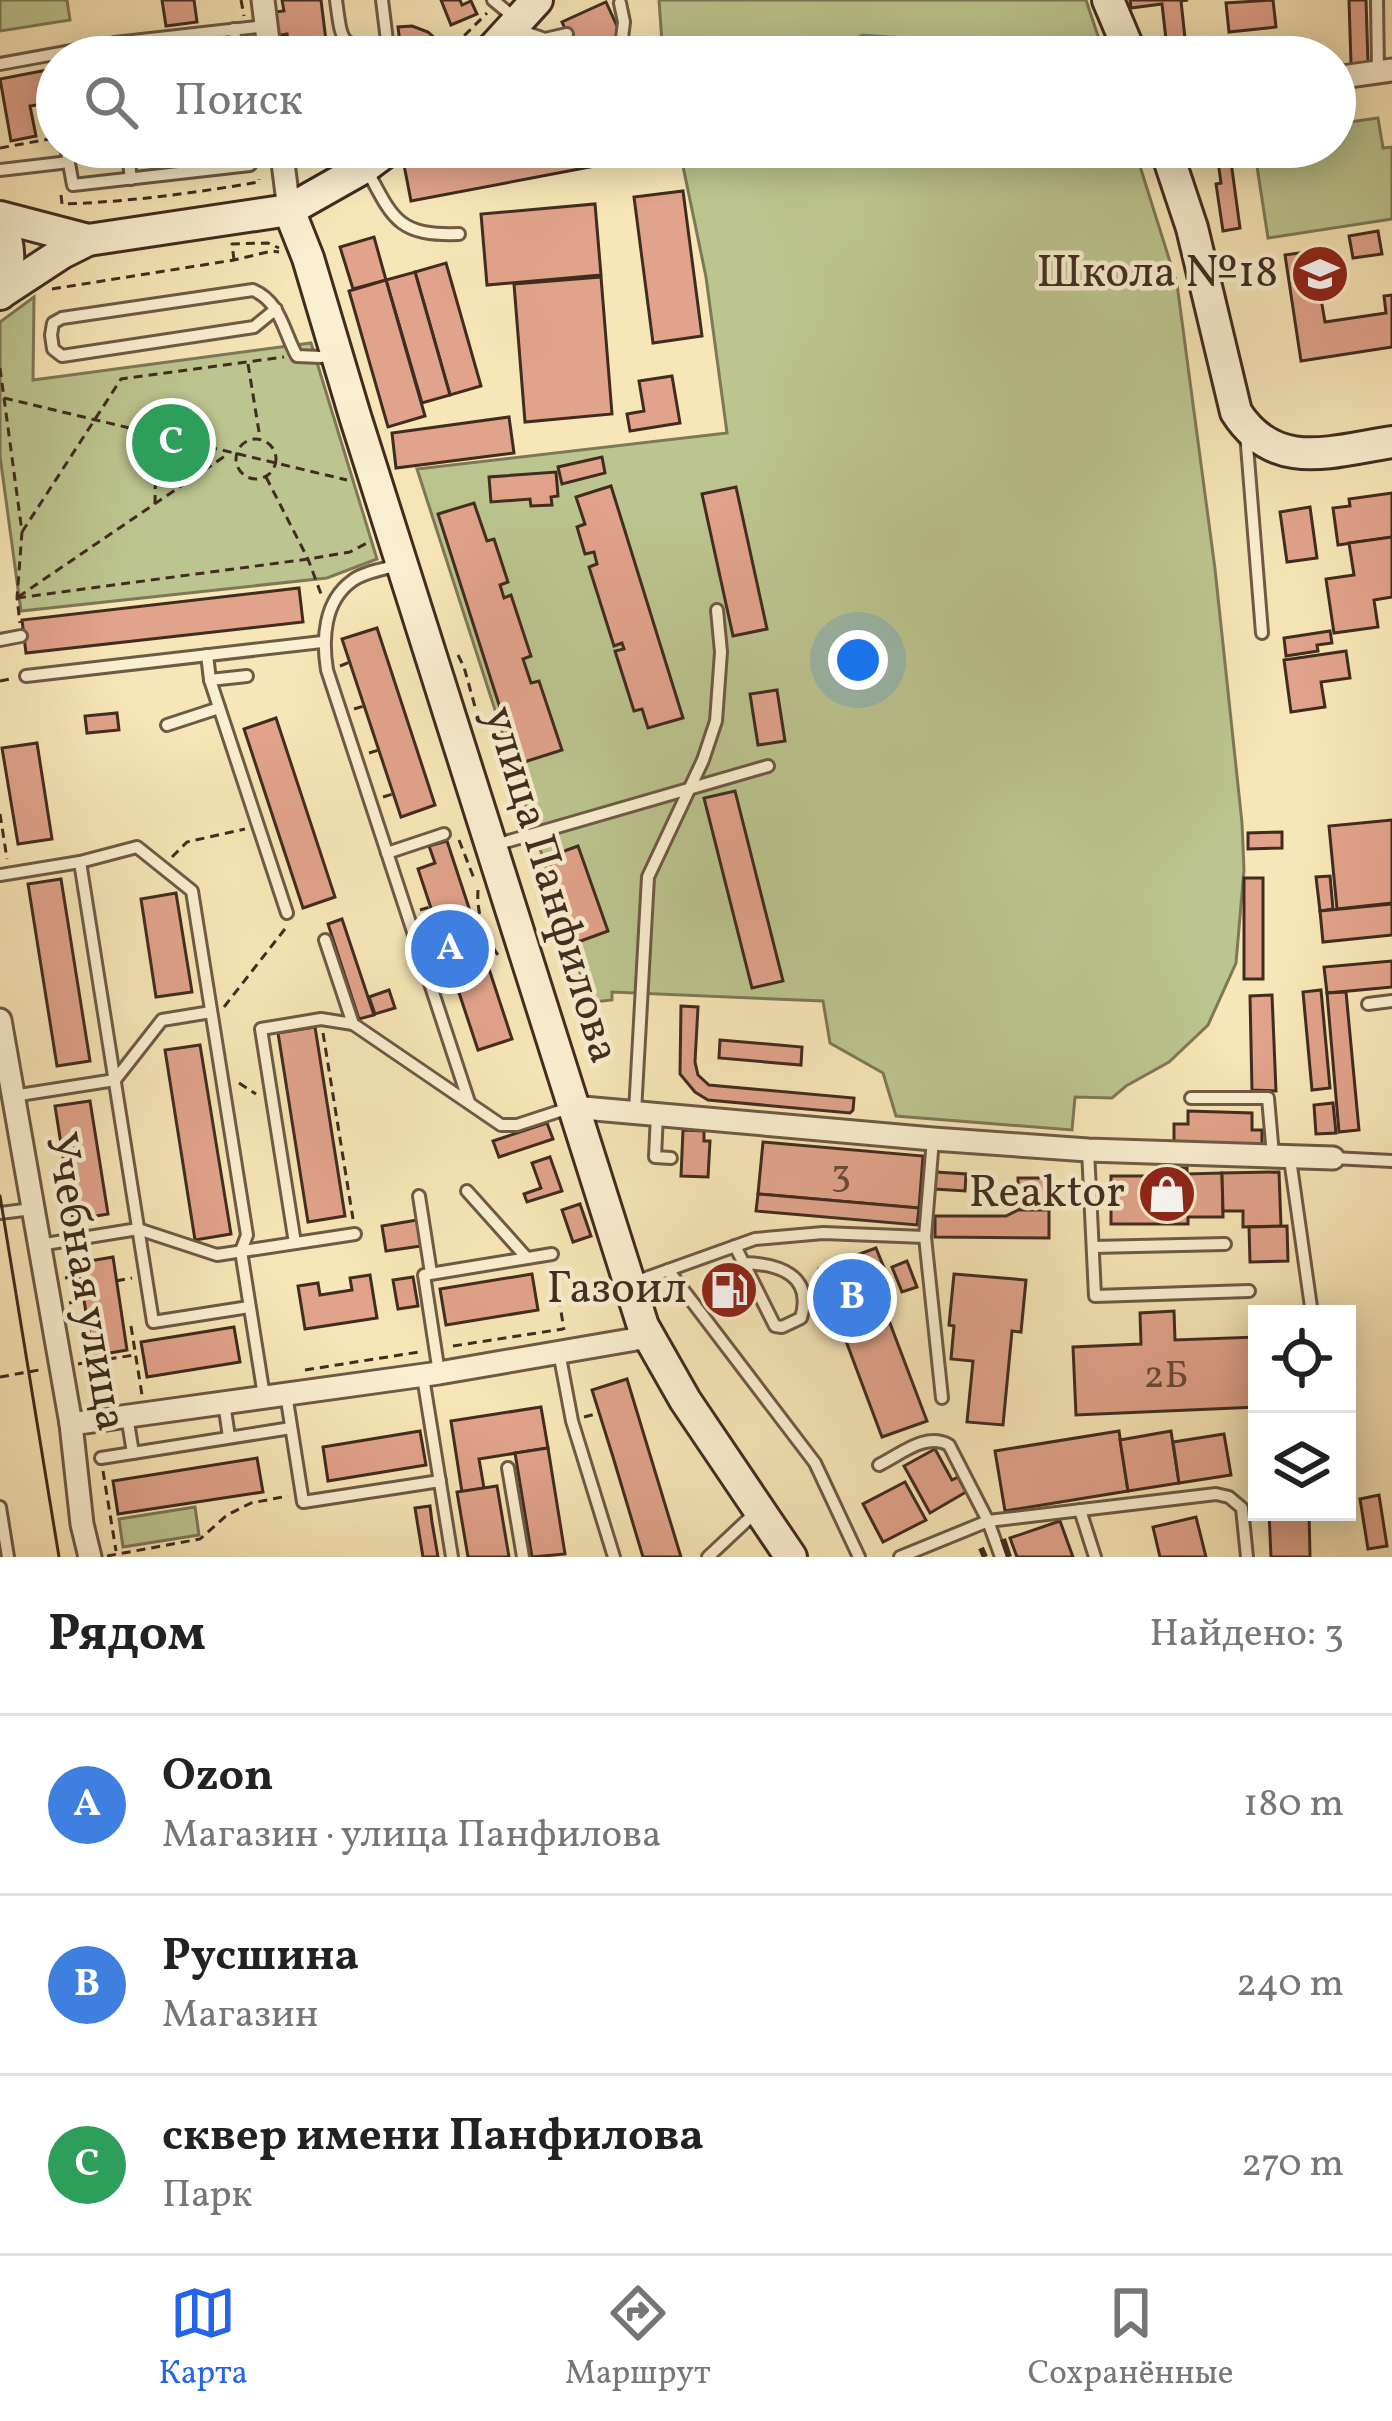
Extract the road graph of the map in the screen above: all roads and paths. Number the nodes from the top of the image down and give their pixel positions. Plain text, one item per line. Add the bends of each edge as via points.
1 (263, 0) edge
2 (336, 0) edge
3 (382, 0) edge
4 (1108, 0) edge
5 (1377, 0) edge
6 (617, 6) edge
7 (512, 11) edge
8 (266, 26) junction
9 (234, 29) junction
10 (567, 34) dead end
11 (195, 36) edge
12 (235, 36) edge
13 (267, 36) edge
14 (343, 36) edge
15 (386, 36) edge
16 (474, 36) edge
17 (540, 36) edge
18 (560, 36) edge
19 (623, 36) edge
20 (1123, 36) edge
21 (36, 60) edge
22 (0, 64) edge
23 (1385, 70) edge
24 (36, 141) edge
25 (0, 148) edge
26 (36, 165) edge
27 (70, 168) edge
28 (130, 168) edge
29 (224, 168) edge
30 (258, 168) edge
31 (284, 168) edge
32 (363, 168) edge
33 (366, 168) edge
34 (1172, 168) edge
35 (0, 170) edge
36 (131, 179) junction
37 (62, 204) dead end
38 (289, 210) junction
39 (0, 220) edge
40 (459, 234) dead end
41 (88, 240) junction
42 (232, 244) dead end
43 (286, 254) dead end
44 (234, 260) junction
45 (35, 292) dead end
46 (0, 293) edge
47 (276, 309) junction
48 (336, 352) junction
49 (297, 356) junction
50 (248, 363) junction
51 (0, 368) edge
52 (4, 398) junction
53 (94, 420) junction
54 (1245, 426) junction
55 (156, 434) junction
56 (260, 440) junction
57 (1392, 442) edge
58 (233, 453) junction
59 (276, 463) junction
60 (266, 477) junction
61 (358, 483) dead end
62 (155, 504) junction
63 (22, 532) junction
64 (374, 540) dead end
65 (308, 559) junction
66 (402, 564) junction
67 (17, 598) junction
68 (717, 610) dead end
69 (326, 625) junction
70 (1262, 633) dead end
71 (21, 636) joint
72 (0, 640) edge
73 (322, 642) junction
74 (207, 655) junction
75 (350, 662) dead end
76 (338, 666) dead end
77 (26, 676) dead end
78 (247, 676) dead end
79 (210, 680) junction
80 (364, 706) dead end
81 (219, 708) junction
82 (353, 710) dead end
83 (167, 725) dead end
84 (379, 750) dead end
85 (368, 754) dead end
86 (768, 766) dead end
87 (690, 788) junction
88 (393, 794) dead end
89 (382, 798) dead end
90 (0, 814) edge
91 (258, 826) junction
92 (450, 832) joint
93 (490, 846) junction
94 (387, 853) junction
95 (80, 862) junction
96 (162, 868) junction
97 (5, 874) edge
98 (430, 907) dead end
99 (419, 910) dead end
100 (286, 913) joint
101 (325, 940) dead end
102 (500, 958) dead end
103 (1392, 1001) edge
104 (1368, 1004) dead end
105 (212, 1012) junction
106 (321, 1019) junction
107 (0, 1020) edge
108 (352, 1024) junction
109 (3, 1059) edge
110 (220, 1070) junction
111 (115, 1080) junction
112 (13, 1096) junction
113 (1191, 1098) dead end
114 (469, 1102) junction
115 (274, 1107) junction
116 (572, 1107) junction
117 (646, 1113) junction
118 (932, 1139) junction
119 (1088, 1150) junction
120 (671, 1158) dead end
121 (1281, 1158) junction
122 (1333, 1158) joint
123 (1392, 1161) edge
124 (467, 1191) dead end
125 (419, 1196) dead end
126 (33, 1208) junction
127 (0, 1214) edge
128 (138, 1229) junction
129 (355, 1234) joint
130 (925, 1237) junction
131 (295, 1243) junction
132 (1225, 1244) dead end
133 (39, 1245) junction
134 (735, 1246) junction
135 (1093, 1247) junction
136 (241, 1251) junction
137 (552, 1254) joint
138 (527, 1258) junction
139 (744, 1263) junction
140 (668, 1270) junction
141 (431, 1274) junction
142 (80, 1276) dead end
143 (70, 1278) dead end
144 (629, 1284) junction
145 (1249, 1291) dead end
146 (84, 1300) dead end
147 (74, 1302) dead end
148 (1310, 1305) edge
149 (250, 1306) junction
150 (131, 1326) dead end
151 (648, 1336) junction
152 (436, 1349) junction
153 (559, 1352) junction
154 (304, 1370) dead end
155 (431, 1374) junction
156 (142, 1396) dead end
157 (275, 1396) junction
158 (942, 1398) dead end
159 (224, 1403) junction
160 (127, 1416) junction
161 (70, 1424) junction
162 (291, 1428) junction
163 (230, 1438) junction
164 (133, 1453) junction
165 (101, 1458) joint
166 (879, 1465) dead end
167 (508, 1468) dead end
168 (440, 1481) junction
169 (302, 1493) junction
170 (0, 1507) edge
171 (758, 1509) junction
172 (1080, 1510) junction
173 (988, 1521) junction
174 (925, 1552) edge
175 (116, 1554) junction
176 (8, 1557) edge
177 (90, 1557) edge
178 (100, 1557) edge
179 (452, 1557) edge
180 (523, 1557) edge
181 (614, 1557) edge
182 (708, 1557) edge
183 (791, 1557) edge
184 (859, 1557) edge
185 (900, 1557) edge
186 (1000, 1557) edge
187 (1095, 1557) edge
188 (1247, 1557) edge

1 - 8 street
2 - 14 lane
3 - 15 lane
4 - 20 main road
5 - 23 lane
6 - 19 lane
7 - 16 path
7 - 17 lane
8 - 9 lane
8 - 13 street
9 - 11 lane
9 - 12 lane
10 - 18 lane
21 - 22 lane
24 - 25 path
26 - 35 lane
27 - 36 lane via 73,185
28 - 36 lane
29 - 36 lane
30 - 37 path via 259,182
31 - 38 street
32 - 38 main road
33 - 40 lane via 405,227
34 - 54 main road
38 - 41 main road
38 - 48 main road, улица Панфилова
39 - 41 main road
39 - 46 main road via 9,267
41 - 46 main road
42 - 44 path
43 - 44 path
44 - 45 path
47 - 47 lane via 254,327 62,356 53,350 53,323 62,318 253,290
47 - 49 lane
48 - 49 lane
48 - 66 main road, улица Панфилова
49 - 50 path
50 - 53 path via 121,379
50 - 56 path
51 - 52 path
52 - 53 path
52 - 63 path
53 - 55 path
53 - 63 path
54 - 57 main road via 1280,450 1318,454
54 - 70 lane
55 - 58 path
55 - 62 path
56 - 58 path
56 - 59 path via 273,448
58 - 59 path
58 - 60 path via 243,476
58 - 62 path
59 - 60 path
59 - 61 path
60 - 65 path
62 - 67 path
63 - 67 path
64 - 65 path
65 - 67 path
65 - 69 path
66 - 69 lane via 353,579
66 - 93 main road, улица Панфилова
67 - 71 path
68 - 87 lane via 716,721
69 - 73 lane
71 - 72 lane
73 - 74 lane
73 - 94 lane
74 - 77 lane
74 - 79 lane
75 - 76 path
78 - 79 lane
79 - 81 lane
80 - 82 path
81 - 83 lane
81 - 91 lane
84 - 85 path
86 - 87 lane
87 - 93 lane
87 - 117 lane via 648,877
88 - 89 path
90 - 97 path
91 - 96 path via 187,842
91 - 100 lane
92 - 94 lane
92 - 102 path
93 - 116 main road, улица Панфилова
94 - 114 lane
95 - 96 lane via 137,848
95 - 97 lane
95 - 111 lane
96 - 105 lane via 192,891
98 - 99 path
100 - 105 path via 288,928 225,1007
101 - 108 lane
103 - 104 lane
105 - 110 lane
105 - 111 lane via 162,1020
106 - 108 lane
106 - 115 lane via 261,1029
106 - 129 path
107 - 109 street, Учебная улица
108 - 114 lane
109 - 112 street, Учебная улица
110 - 115 path
110 - 136 lane via 247,1235
111 - 112 lane
111 - 128 lane
112 - 126 street, Учебная улица
113 - 121 lane via 1268,1098
114 - 116 lane via 501,1125
115 - 131 lane
116 - 117 street
116 - 144 main road, улица Панфилова
117 - 118 street
117 - 120 lane via 655,1157
118 - 119 street
118 - 130 lane
119 - 121 street
119 - 135 lane
121 - 122 street
121 - 148 lane
122 - 123 lane
124 - 138 lane
125 - 141 lane
126 - 127 lane
126 - 133 street, Учебная улица
128 - 133 lane
128 - 136 lane via 218,1255
128 - 149 lane via 153,1322
129 - 131 lane
130 - 134 lane via 823,1233
130 - 158 lane
131 - 136 lane
132 - 135 lane
133 - 161 street, Учебная улица
134 - 139 lane
134 - 140 lane
135 - 145 lane via 1095,1296
136 - 149 lane
137 - 138 lane
137 - 152 path via 563,1329
138 - 141 lane
139 - 139 lane via 793,1274 805,1306 801,1318 775,1326
140 - 144 lane
140 - 184 lane via 815,1463
141 - 152 lane via 424,1275
142 - 143 path
144 - 151 main road, улица Панфилова
146 - 147 path
149 - 157 lane
150 - 156 path
151 - 153 street
151 - 171 main road, улица Панфилова
152 - 154 path
152 - 155 lane
153 - 155 street
153 - 181 lane
155 - 157 street
155 - 168 lane
157 - 159 street
157 - 162 lane
159 - 160 street
159 - 163 lane
160 - 161 street
160 - 164 lane
161 - 177 street, Учебная улица
162 - 163 lane
162 - 169 lane
163 - 164 lane
164 - 165 lane
165 - 175 path
166 - 173 lane via 942,1440
167 - 180 lane
168 - 169 lane via 303,1502
168 - 179 lane
169 - 175 path via 251,1503 200,1539
170 - 176 lane
171 - 182 lane
171 - 183 main road, улица Панфилова
172 - 173 lane
172 - 187 lane
172 - 188 lane via 1229,1497 1242,1508
173 - 174 lane
173 - 186 lane
174 - 185 lane
175 - 178 path

